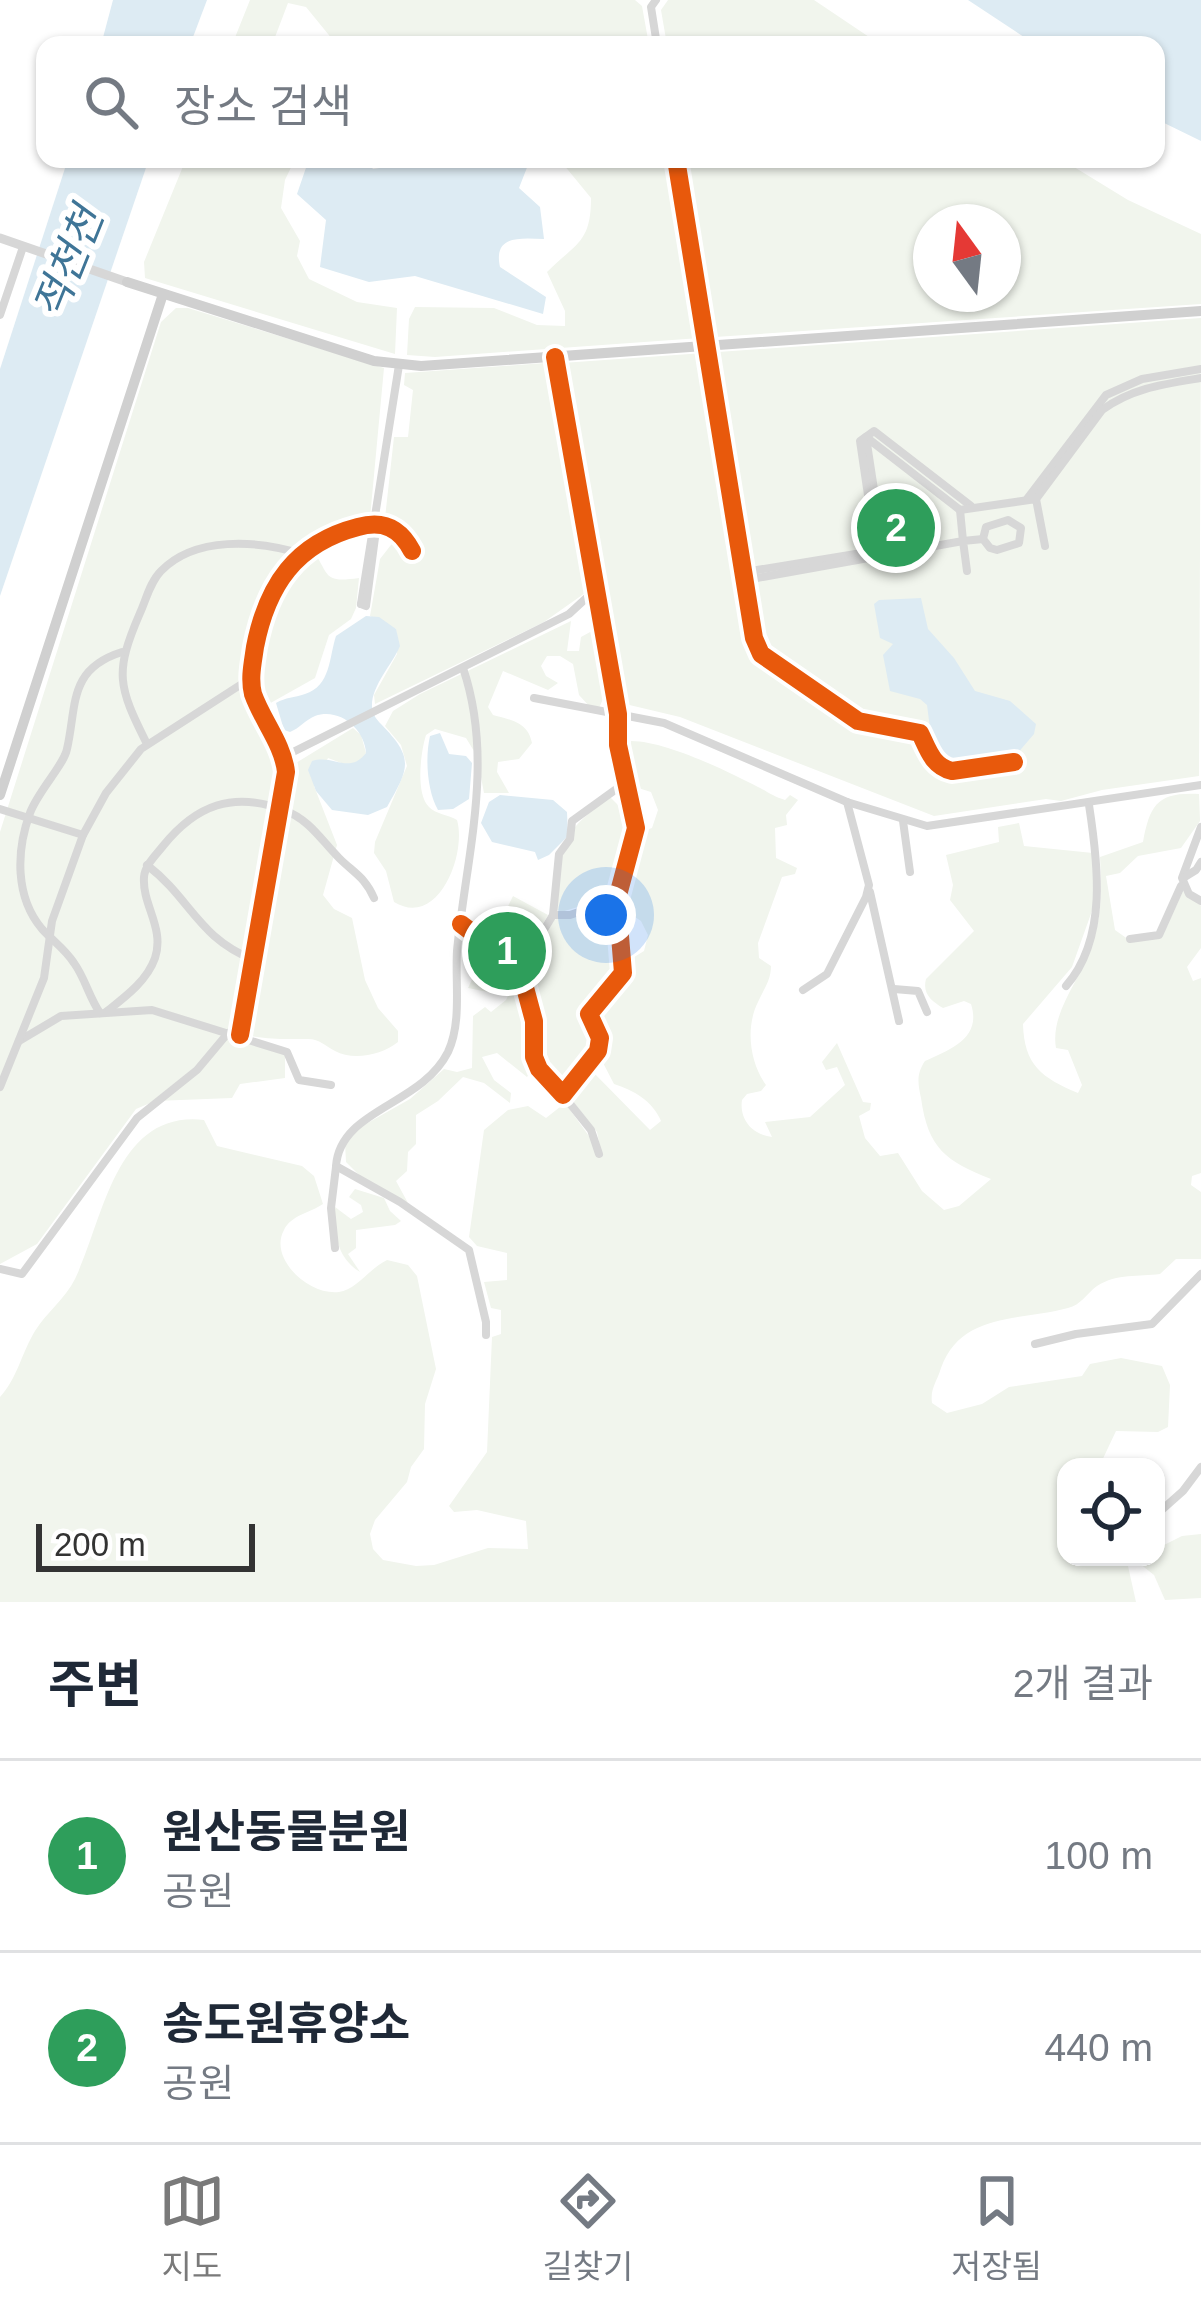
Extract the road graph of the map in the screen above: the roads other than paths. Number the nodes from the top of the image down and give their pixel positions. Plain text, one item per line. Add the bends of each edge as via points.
1 (656, 0) edge
2 (656, 36) edge
3 (677, 168) edge
4 (0, 238) edge
5 (25, 247) junction
6 (124, 281) joint
7 (163, 294) junction
8 (1201, 311) edge
9 (0, 315) edge
10 (706, 347) junction
11 (555, 357) junction
12 (399, 365) junction
13 (1201, 374) edge
14 (866, 436) junction
15 (1031, 500) junction
16 (998, 504) junction
17 (973, 508) junction
18 (960, 509) junction
19 (1000, 521) junction
20 (375, 523) junction
21 (1041, 529) junction
22 (1023, 532) junction
23 (983, 539) junction
24 (963, 541) junction
25 (1045, 546) dead end
26 (412, 551) dead end
27 (880, 553) junction
28 (302, 554) junction
29 (968, 571) dead end
30 (746, 576) junction
31 (596, 589) junction
32 (122, 652) junction
33 (463, 668) junction
34 (251, 678) junction
35 (534, 698) dead end
36 (618, 713) junction
37 (147, 744) junction
38 (283, 757) junction
39 (1014, 762) dead end
40 (626, 782) junction
41 (1201, 785) edge
42 (0, 795) edge
43 (847, 802) junction
44 (1089, 805) junction
45 (280, 808) junction
46 (0, 809) edge
47 (28, 818) junction
48 (903, 821) junction
49 (1201, 827) edge
50 (83, 835) junction
51 (1201, 862) edge
52 (147, 866) junction
53 (910, 872) dead end
54 (1182, 881) junction
55 (868, 885) junction
56 (374, 898) dead end
57 (617, 899) junction
58 (1201, 901) edge
59 (553, 915) junction
60 (461, 924) junction
61 (50, 937) junction
62 (1130, 939) dead end
63 (254, 960) junction
64 (520, 969) junction
65 (827, 974) junction
66 (1066, 986) dead end
67 (822, 987) dead end
68 (894, 989) junction
69 (803, 990) dead end
70 (103, 1012) junction
71 (927, 1012) dead end
72 (899, 1021) dead end
73 (228, 1033) junction
74 (240, 1035) junction
75 (19, 1041) junction
76 (332, 1084) dead end
77 (0, 1087) edge
78 (563, 1096) junction
79 (599, 1154) dead end
80 (336, 1166) junction
81 (335, 1248) dead end
82 (0, 1269) edge
83 (1201, 1274) edge
84 (486, 1335) dead end
85 (1035, 1344) dead end
86 (1201, 1467) edge
87 (1165, 1507) edge

1 - 2 street
3 - 10 street
4 - 5 street
5 - 6 street
5 - 9 street
6 - 7 main road
7 - 12 main road
7 - 42 main road
8 - 10 main road
10 - 11 main road
10 - 30 street
11 - 12 main road
11 - 31 street
12 - 20 street
13 - 15 street via 1114,401
14 - 17 street via 874,431
14 - 18 street
14 - 27 street
15 - 16 street
15 - 21 street
16 - 17 street
16 - 19 street
17 - 18 street
18 - 24 street
19 - 22 street via 1016,522
19 - 23 street
20 - 20 street via 376,536 366,606 361,604
20 - 26 street via 398,531
20 - 28 street
21 - 22 street
21 - 25 street
22 - 23 street via 1006,553
23 - 24 street
24 - 27 street
24 - 29 street
27 - 30 street
28 - 32 street via 230,544 191,549 155,578
28 - 34 street via 270,595
30 - 39 street via 754,638 771,665 858,721 920,733 943,768
31 - 33 street via 569,614
31 - 36 street
32 - 37 street via 130,710
32 - 47 street via 84,676 64,758
33 - 38 street
33 - 60 street via 480,773
34 - 37 street
34 - 38 street
35 - 36 street
36 - 40 street
36 - 43 street via 704,738
37 - 50 street
38 - 45 street
40 - 57 street via 636,828
40 - 59 street via 572,820 559,854
41 - 44 street
43 - 48 street
43 - 55 street
44 - 48 street via 951,825
44 - 66 street via 1098,903
45 - 52 street via 206,807
45 - 56 street via 303,818 366,878
45 - 63 street
46 - 47 street
47 - 50 street
47 - 61 street via 20,876 28,908
48 - 53 street
49 - 54 street
50 - 61 street
51 - 54 street
52 - 63 street via 215,940
52 - 70 street via 156,955 133,990
54 - 58 street
54 - 62 street via 1159,935
55 - 65 street
55 - 68 street
57 - 59 street
57 - 78 street via 623,973 592,1007 598,1051
59 - 64 street
60 - 64 street
60 - 80 street via 448,1051 413,1090 348,1132
61 - 70 street
61 - 75 street
63 - 74 street
64 - 78 street via 536,1064
65 - 67 street
65 - 69 street
68 - 71 street via 918,991
68 - 72 street
70 - 73 street via 165,1012
70 - 75 street via 61,1016
73 - 74 street
73 - 82 street via 197,1070 136,1118 22,1274
74 - 76 street via 287,1052 299,1080
75 - 77 street
78 - 79 street via 595,1136
80 - 81 street
80 - 84 street via 469,1250
83 - 85 street via 1152,1324
86 - 87 street

